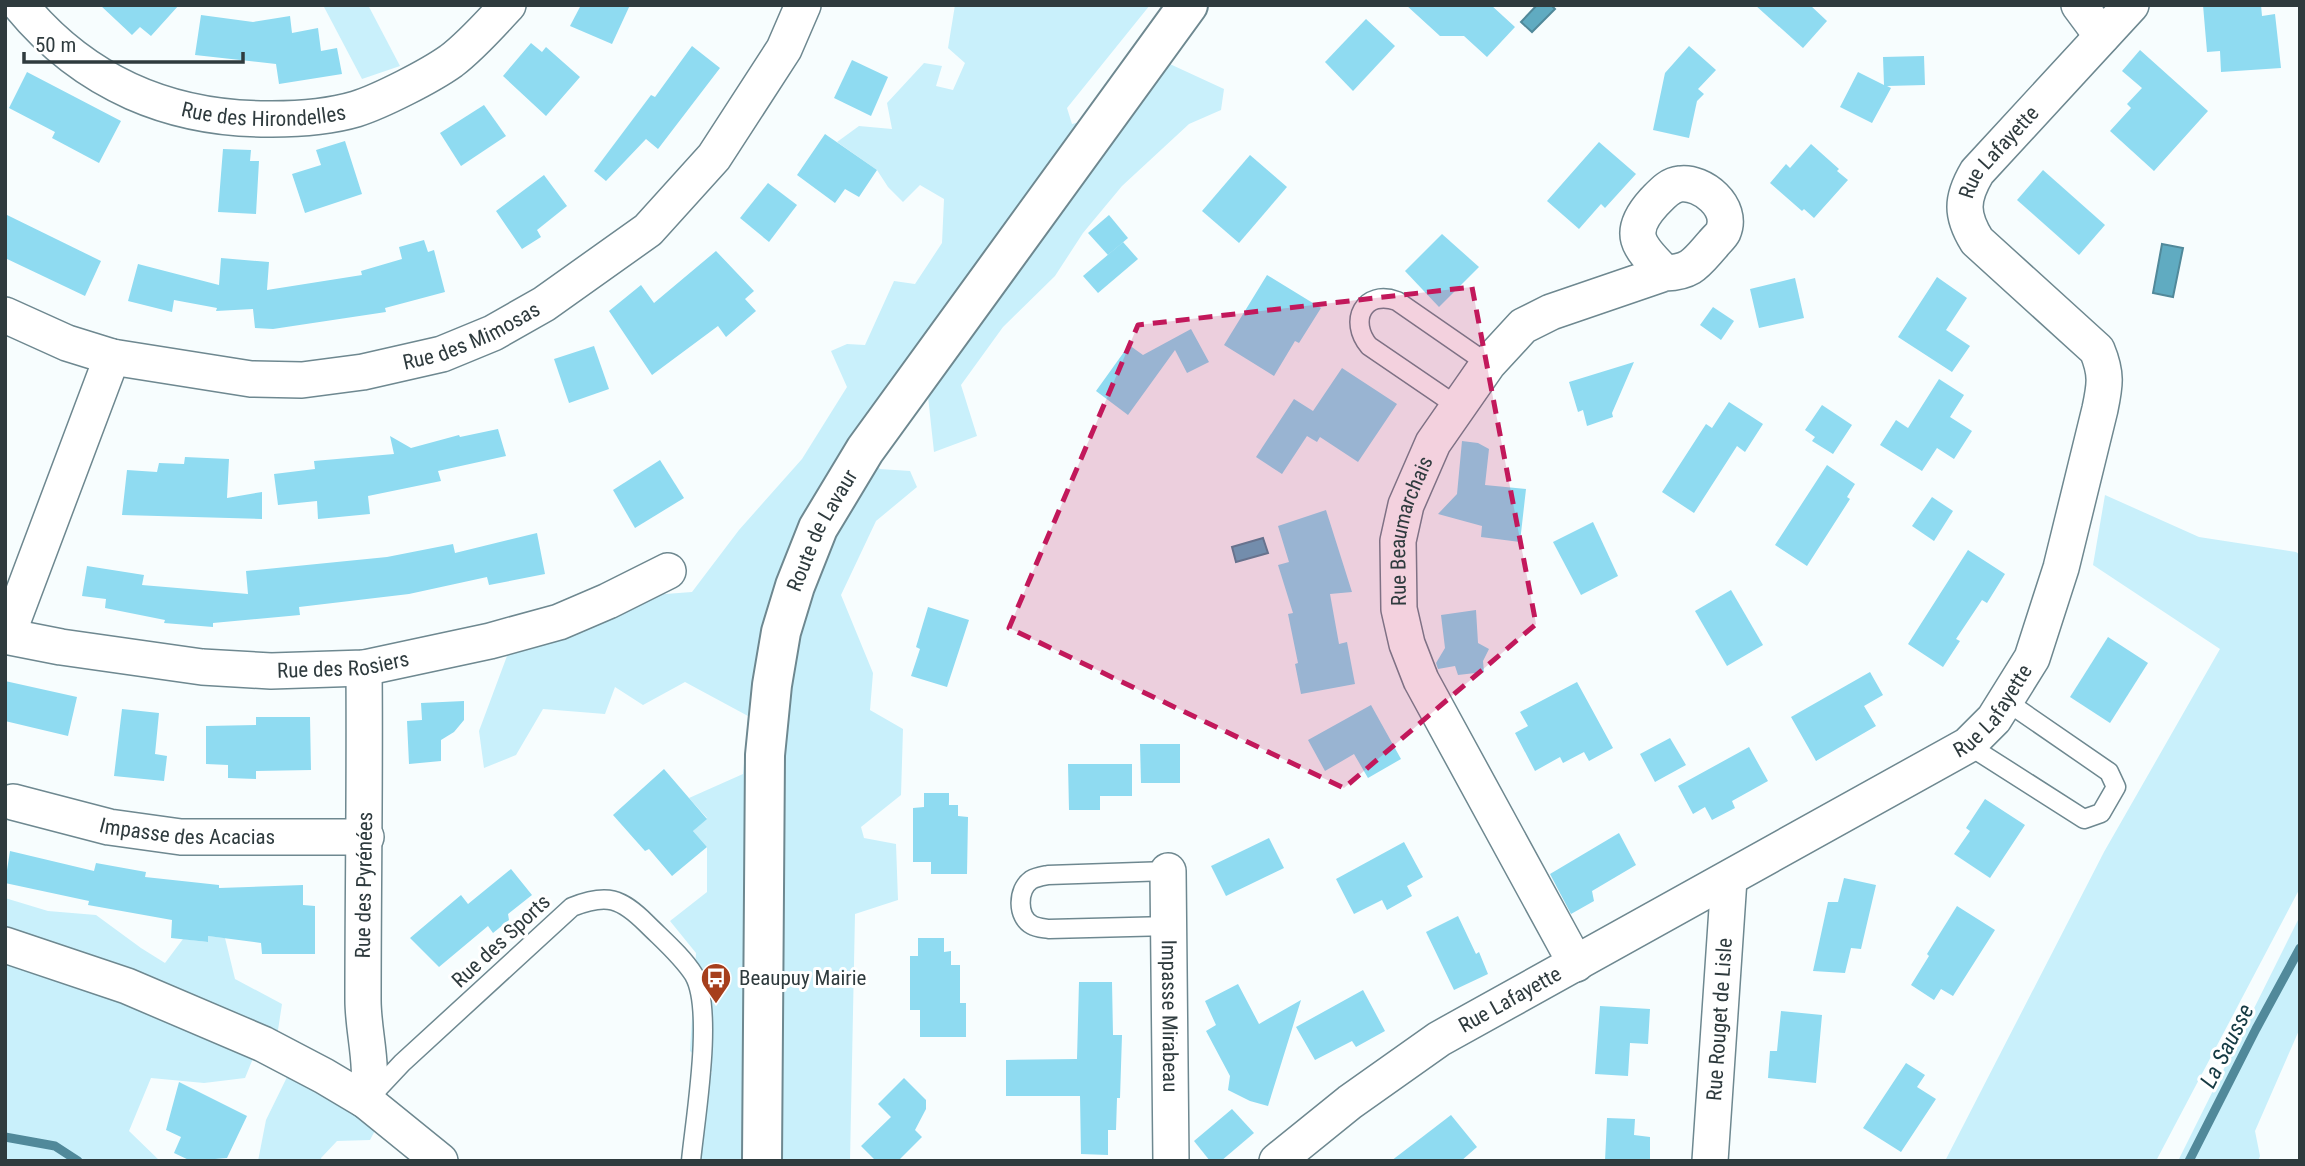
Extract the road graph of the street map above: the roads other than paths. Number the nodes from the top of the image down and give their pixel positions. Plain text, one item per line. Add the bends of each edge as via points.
1 (20, 5) edge
2 (508, 5) edge
3 (803, 5) edge
4 (1188, 5) edge
5 (2079, 5) edge
6 (2131, 5) edge
7 (2102, 36) junction
8 (1665, 273) dead end
9 (5, 315) edge
10 (112, 357) junction
11 (1488, 363) junction
12 (1457, 406) junction
13 (668, 571) dead end
14 (6, 636) edge
15 (364, 668) junction
16 (2006, 701) junction
17 (1968, 745) junction
18 (13, 802) dead end
19 (366, 837) junction
20 (1168, 870) joint
21 (1728, 879) junction
22 (1170, 926) junction
23 (5, 945) edge
24 (1576, 964) junction
25 (366, 1101) junction
26 (440, 1161) edge
27 (691, 1161) edge
28 (762, 1161) edge
29 (1171, 1161) edge
30 (1277, 1161) edge
31 (1710, 1161) edge

1 - 2 street, Rue des Hirondelles via 52,39 121,87 198,114 261,119 356,109 386,97 450,61
3 - 10 street, Rue des Mimosas via 784,49 752,102 681,196 648,230 589,274 493,333 442,354 302,380 251,379
4 - 28 main road, Route de Lavaur via 865,450 818,528 795,586 781,632 765,755
5 - 7 street
6 - 7 street, Rue Lafayette
7 - 16 street, Rue Lafayette via 1977,172 1965,200 1964,214 1977,241 2097,351 2105,368 2061,568 2032,659
8 - 11 street, Rue Beaumarchais via 1523,326
9 - 10 street, Rue des Mimosas
10 - 14 street
11 - 12 street, Rue Beaumarchais
11 - 12 lane via 1397,301 1385,296 1364,307 1359,321 1361,335 1369,345
12 - 24 street, Rue Beaumarchais via 1433,443 1406,505 1398,541 1399,609 1421,680
13 - 15 street, Rue des Rosiers via 559,622
14 - 15 street, Rue des Rosiers via 202,667 271,671
15 - 19 street, Rue des Pyrénées
16 - 17 street, Rue Lafayette
16 - 17 lane via 2109,772 2116,787 2101,813 2084,819
17 - 21 street, Rue Lafayette
18 - 19 street, Impasse des Acacias via 108,827 181,837
19 - 25 street, Rue des Pyrénées via 363,1004 370,1084
20 - 22 street, Impasse Mirabeau
20 - 22 lane via 1048,875 1028,884 1021,904 1028,922 1049,929
21 - 24 street, Rue Lafayette
21 - 31 street, Rue Rouget de Lisle
22 - 29 street, Impasse Mirabeau
23 - 25 street via 127,986 262,1044
24 - 30 street, Rue Lafayette via 1439,1039
25 - 26 street
25 - 27 lane, Rue des Sports via 572,907 591,899 614,899 630,906 695,978 703,1047

